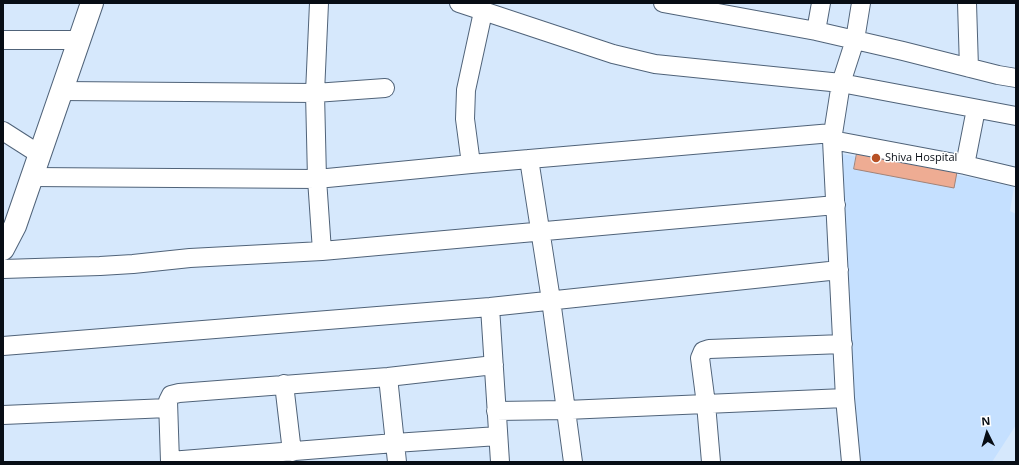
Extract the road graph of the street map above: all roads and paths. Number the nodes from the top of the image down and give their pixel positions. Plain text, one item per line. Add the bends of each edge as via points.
1 (92, 3) edge
2 (319, 3) edge
3 (459, 3) edge
4 (663, 3) edge
5 (821, 3) edge
6 (861, 3) edge
7 (967, 3) edge
8 (483, 12) junction
9 (816, 31) junction
10 (3, 40) edge
11 (79, 40) junction
12 (855, 40) junction
13 (969, 68) junction
14 (1016, 78) edge
15 (841, 83) junction
16 (385, 88) dead end
17 (61, 91) junction
18 (315, 93) junction
19 (976, 109) junction
20 (1016, 116) edge
21 (3, 132) edge
22 (832, 137) junction
23 (39, 154) junction
24 (529, 159) junction
25 (470, 164) junction
26 (965, 165) junction
27 (32, 177) junction
28 (1016, 177) edge
29 (317, 179) junction
30 (836, 205) junction
31 (9, 223) edge
32 (541, 231) junction
33 (3, 249) edge
34 (322, 251) junction
35 (3, 270) edge
36 (839, 270) junction
37 (551, 300) junction
38 (490, 307) junction
39 (843, 344) junction
40 (3, 346) edge
41 (494, 365) junction
42 (388, 377) junction
43 (284, 384) junction
44 (845, 398) junction
45 (706, 404) junction
46 (168, 408) junction
47 (566, 410) junction
48 (496, 411) junction
49 (3, 415) edge
50 (498, 436) junction
51 (395, 443) junction
52 (292, 452) junction
53 (170, 462) edge
54 (397, 462) edge
55 (500, 462) edge
56 (573, 462) edge
57 (711, 462) edge
58 (851, 462) edge

1 - 11 street
2 - 18 street
3 - 8 street
4 - 9 street
5 - 9 street
6 - 12 street
7 - 13 street
8 - 15 street via 613,54 655,64
8 - 25 street via 466,90 465,119
9 - 12 street
10 - 11 street
11 - 17 street
12 - 13 street
12 - 15 street
13 - 14 street
15 - 19 street
15 - 22 street
16 - 18 street
17 - 18 street
17 - 23 street
18 - 29 street
19 - 20 street
19 - 26 street
21 - 23 street
22 - 24 street
22 - 26 street
22 - 30 street
23 - 27 street
24 - 25 street
24 - 32 street
25 - 29 street
26 - 28 street
27 - 29 street
27 - 31 street
29 - 34 street
30 - 32 street
30 - 36 street
31 - 33 street
32 - 34 street
32 - 37 street
34 - 35 street
36 - 37 street
36 - 39 street
37 - 38 street
37 - 47 street
38 - 40 street
38 - 41 street
39 - 44 street
39 - 45 street via 703,351 700,358
41 - 42 street
41 - 48 street
42 - 43 street
42 - 51 street
43 - 46 street via 179,393 169,397
43 - 52 street
44 - 45 street
44 - 58 street
45 - 47 street
45 - 57 street
46 - 49 street
46 - 53 street
47 - 48 street
47 - 56 street
48 - 50 street
50 - 51 street
50 - 55 street
51 - 52 street
51 - 54 street
52 - 53 street

